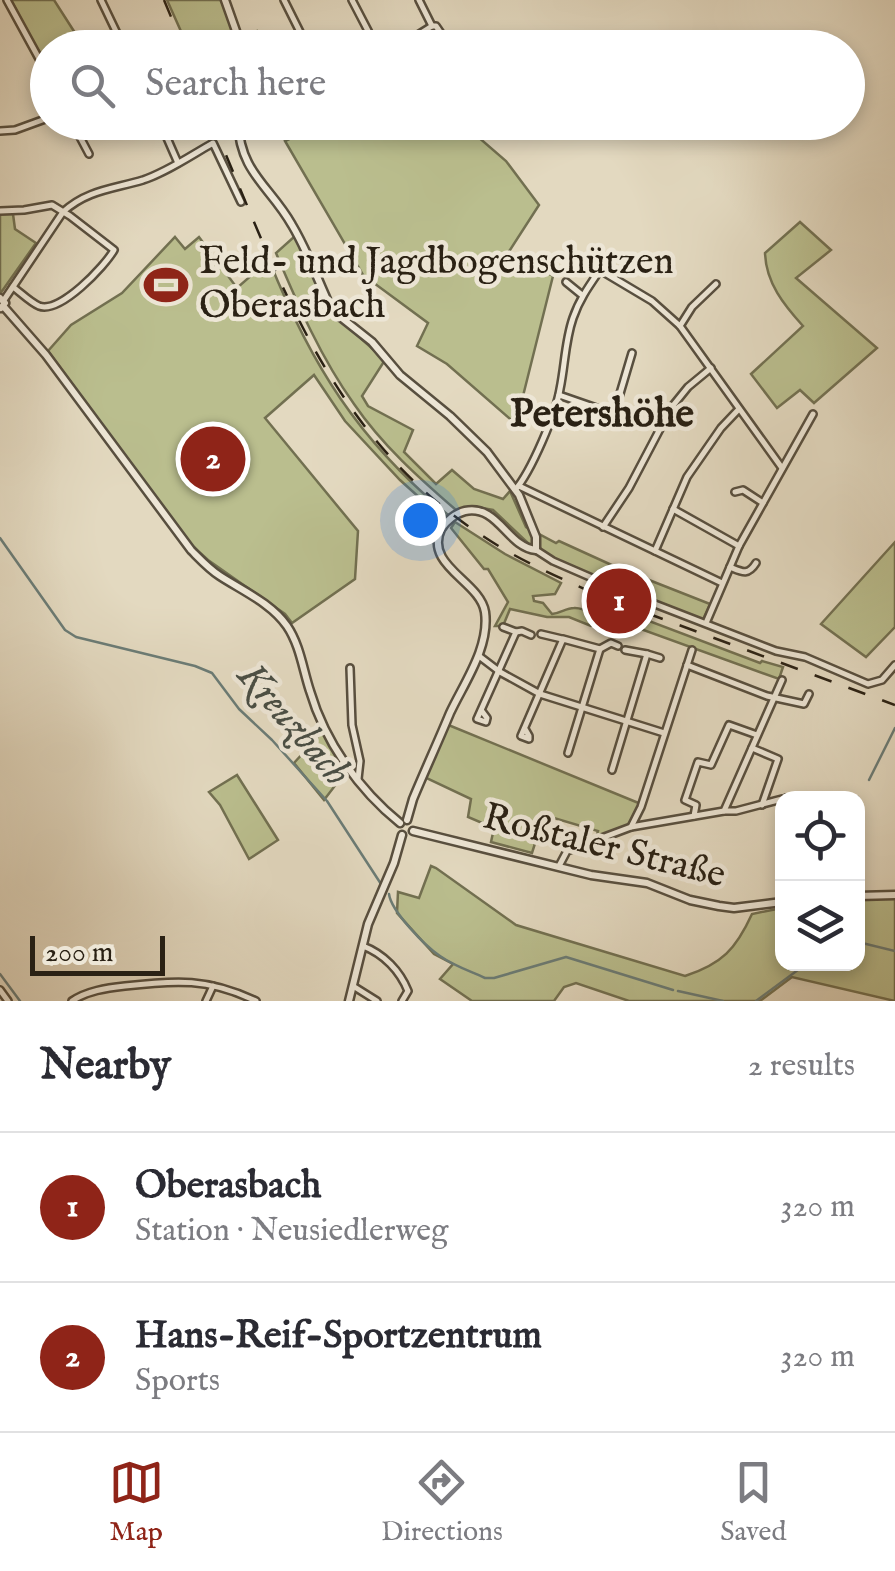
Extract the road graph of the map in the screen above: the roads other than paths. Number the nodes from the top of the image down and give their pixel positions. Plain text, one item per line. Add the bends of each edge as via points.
1 (2, 0) edge
2 (101, 0) edge
3 (225, 0) edge
4 (284, 0) edge
5 (352, 0) edge
6 (419, 0) edge
7 (432, 26) junction
8 (115, 30) edge
9 (236, 30) edge
10 (299, 30) edge
11 (368, 30) edge
12 (426, 30) edge
13 (439, 30) edge
14 (30, 46) edge
15 (30, 125) edge
16 (0, 131) edge
17 (81, 140) edge
18 (168, 140) edge
19 (241, 140) edge
20 (88, 154) dead end
21 (178, 163) junction
22 (241, 202) dead end
23 (0, 211) edge
24 (63, 212) junction
25 (566, 282) dead end
26 (716, 284) dead end
27 (12, 287) junction
28 (582, 296) junction
29 (2, 303) edge
30 (680, 326) junction
31 (632, 353) dead end
32 (711, 368) junction
33 (560, 394) junction
34 (739, 408) junction
35 (813, 414) dead end
36 (782, 468) junction
37 (517, 488) junction
38 (736, 492) dead end
39 (763, 502) junction
40 (673, 509) junction
41 (603, 527) junction
42 (739, 546) junction
43 (536, 550) junction
44 (655, 552) junction
45 (756, 563) dead end
46 (730, 567) junction
47 (722, 584) junction
48 (706, 623) junction
49 (503, 627) dead end
50 (516, 632) junction
51 (541, 634) dead end
52 (531, 635) dead end
53 (563, 639) junction
54 (600, 649) junction
55 (692, 650) dead end
56 (647, 654) junction
57 (477, 656) junction
58 (660, 658) dead end
59 (687, 665) junction
60 (895, 665) edge
61 (350, 668) dead end
62 (500, 672) junction
63 (782, 680) dead end
64 (540, 694) junction
65 (809, 694) dead end
66 (775, 696) junction
67 (583, 706) junction
68 (481, 710) dead end
69 (626, 720) junction
70 (524, 729) dead end
71 (664, 732) junction
72 (757, 735) junction
73 (752, 748) junction
74 (568, 753) dead end
75 (612, 770) dead end
76 (358, 779) junction
77 (775, 802) edge
78 (762, 805) junction
79 (724, 811) junction
80 (694, 816) junction
81 (403, 822) junction
82 (631, 828) junction
83 (413, 831) junction
84 (402, 835) junction
85 (559, 866) junction
86 (895, 895) edge
87 (865, 896) edge
88 (775, 903) edge
89 (363, 946) junction
90 (213, 986) junction
91 (354, 986) junction
92 (0, 990) edge
93 (252, 1000) edge
94 (8, 1001) edge
95 (72, 1001) edge
96 (206, 1001) edge
97 (349, 1001) edge
98 (376, 1001) edge
99 (402, 1001) edge

1 - 14 street
2 - 8 street
3 - 9 street
4 - 10 street
5 - 11 street
6 - 7 street
7 - 12 street
7 - 13 street
15 - 16 street
17 - 20 street
18 - 21 street
19 - 37 street via 248,167 294,227 338,316 470,435
21 - 22 street via 213,143
21 - 24 street via 92,192
23 - 24 street via 52,205
24 - 27 street
24 - 27 street via 114,252 96,275 47,307
25 - 28 street
26 - 30 street
27 - 29 street
28 - 30 street via 600,270
28 - 33 street
29 - 76 street via 191,550 289,628 321,720
30 - 32 street
31 - 33 street via 616,408 608,412
32 - 34 street
32 - 41 street via 671,408
33 - 37 street
34 - 36 street
34 - 40 street via 686,478
35 - 36 street
36 - 39 street
37 - 41 street
37 - 43 street
38 - 39 street
39 - 42 street
40 - 42 street
40 - 44 street
41 - 44 street
42 - 46 street
43 - 48 street
43 - 57 street via 480,511 458,513 440,531 442,558 483,603 486,627
44 - 47 street
45 - 46 street via 746,573
46 - 47 street
47 - 48 street
48 - 60 street via 868,684
49 - 50 street
50 - 52 street
50 - 62 street
51 - 53 street
53 - 54 street
53 - 64 street
54 - 56 street via 611,643
54 - 67 street
55 - 59 street
56 - 58 street
56 - 69 street
57 - 62 street
57 - 81 street
59 - 66 street
59 - 71 street
61 - 76 street
62 - 64 street
62 - 68 street
63 - 66 street
64 - 67 street
64 - 70 street
65 - 66 street via 804,704
66 - 72 street
67 - 69 street
67 - 74 street
69 - 71 street
69 - 75 street
71 - 82 street
72 - 73 street
72 - 80 street via 729,725 711,765 698,762 685,800 696,805
73 - 78 street via 778,759
73 - 79 street
76 - 81 street via 383,810
77 - 78 street
78 - 79 street
79 - 80 street
80 - 82 street
81 - 83 street
81 - 84 street
82 - 85 street via 567,851
83 - 84 street
83 - 85 street, Roßtaler Straße
84 - 89 street
85 - 88 street, Roßtaler Straße via 719,906
86 - 87 street
89 - 91 street
89 - 99 street via 400,975 408,991
90 - 93 street
90 - 95 street via 166,981 102,989
90 - 96 street
91 - 97 street
91 - 98 street
92 - 94 street

